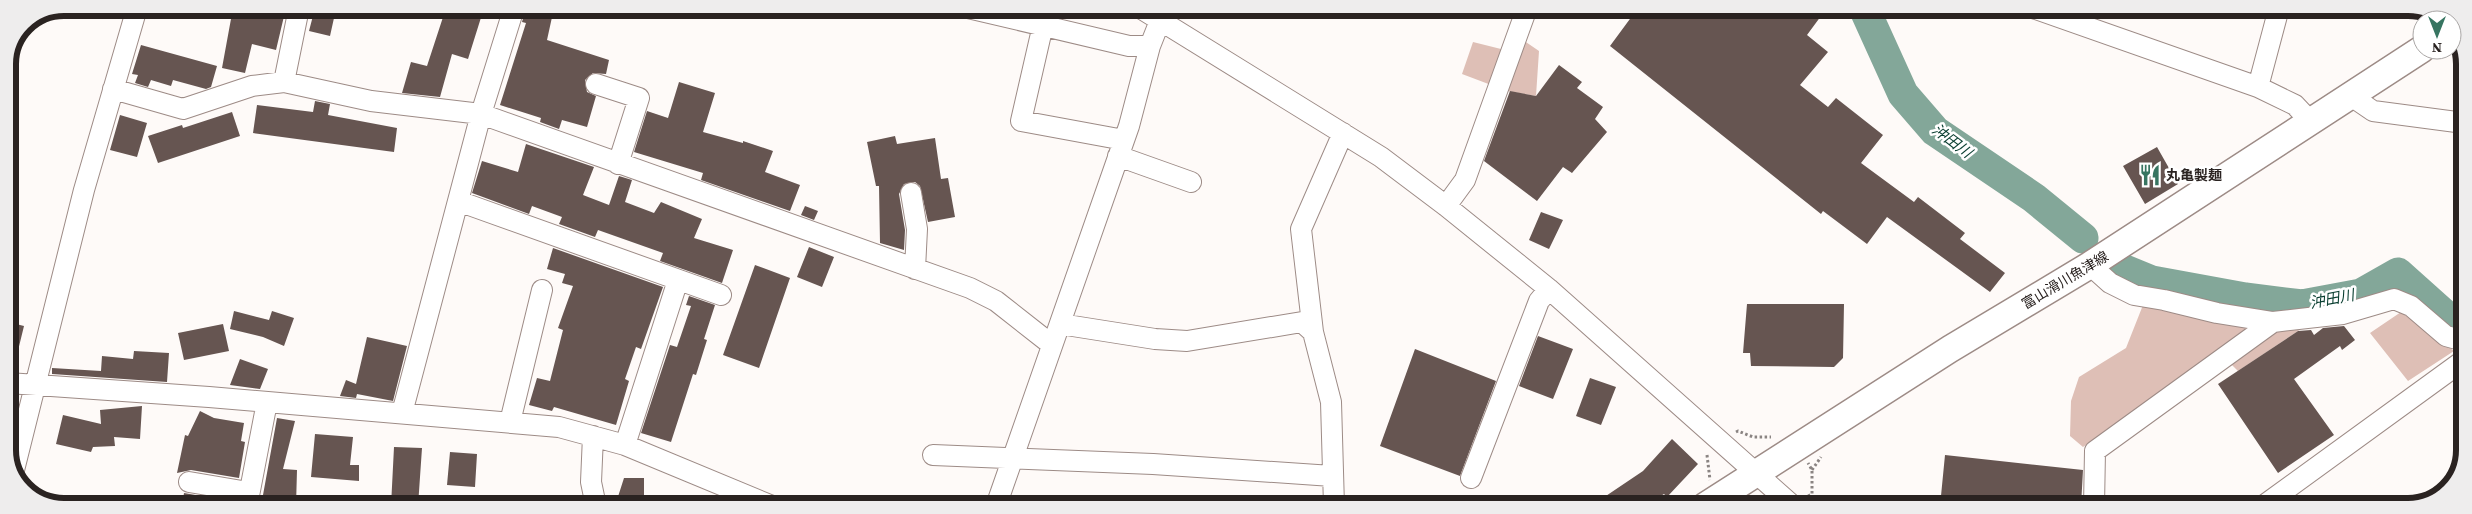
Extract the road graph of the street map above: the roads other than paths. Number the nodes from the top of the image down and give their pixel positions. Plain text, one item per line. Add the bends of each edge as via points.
1 (135, 16) edge
2 (297, 16) edge
3 (512, 16) edge
4 (1001, 16) edge
5 (1161, 16) edge
6 (1165, 16) edge
7 (1524, 16) edge
8 (2056, 16) edge
9 (2277, 16) edge
10 (1043, 26) junction
11 (1150, 46) junction
12 (2412, 56) edge
13 (284, 82) junction
14 (596, 84) dead end
15 (2258, 87) junction
16 (113, 89) junction
17 (2351, 96) junction
18 (481, 114) junction
19 (2311, 122) junction
20 (2456, 122) edge
21 (1342, 133) junction
22 (1121, 148) junction
23 (618, 164) junction
24 (1191, 182) dead end
25 (911, 193) dead end
26 (458, 201) junction
27 (1446, 206) junction
28 (2090, 265) junction
29 (915, 269) junction
30 (678, 280) junction
31 (1549, 288) junction
32 (542, 290) dead end
33 (721, 295) dead end
34 (2273, 322) junction
35 (1060, 324) junction
36 (1313, 332) junction
37 (2456, 339) edge
38 (1052, 345) junction
39 (2456, 366) edge
40 (16, 383) edge
41 (36, 384) junction
42 (267, 402) junction
43 (402, 413) junction
44 (510, 422) junction
45 (592, 436) junction
46 (625, 445) junction
47 (933, 455) dead end
48 (1013, 457) junction
49 (17, 459) edge
50 (1755, 474) junction
51 (1332, 476) junction
52 (1471, 478) dead end
53 (189, 482) dead end
54 (247, 498) edge
55 (594, 498) edge
56 (753, 498) edge
57 (999, 498) edge
58 (1333, 498) edge
59 (1718, 498) edge
60 (1784, 498) edge
61 (2094, 498) edge
62 (2274, 498) edge

1 - 16 street
2 - 13 street
3 - 18 street
4 - 10 street
5 - 11 street
6 - 21 street
7 - 27 street via 1465,180
8 - 15 street
9 - 15 street
10 - 11 street via 1129,46
10 - 22 street via 1021,121
11 - 22 street
12 - 17 main road, 富山滑川魚津線
13 - 16 street via 252,86 184,109
13 - 18 street via 371,101
14 - 23 street via 638,98
15 - 19 street via 2296,105
16 - 41 street via 84,190
17 - 19 main road, 富山滑川魚津線
17 - 20 street via 2373,111
18 - 23 street
18 - 26 street
19 - 28 main road, 富山滑川魚津線
21 - 27 street via 1381,157
21 - 36 street via 1301,229
22 - 24 street
22 - 35 street
23 - 29 street
25 - 29 street via 917,229
26 - 30 street
26 - 43 street
27 - 31 street
28 - 34 street via 2110,283 2134,295
28 - 50 main road, 富山滑川魚津線 via 1950,349
29 - 38 street via 970,288 996,301
30 - 33 street
30 - 46 street
31 - 50 street
31 - 52 street via 1540,300
32 - 44 street
34 - 37 street via 2343,314 2394,299 2411,306 2446,336
34 - 61 street via 2095,451
35 - 36 street via 1187,341 1302,322
35 - 38 street
36 - 51 street via 1331,402
38 - 48 street
39 - 62 street
40 - 41 street
41 - 42 street
41 - 49 street
42 - 43 street
42 - 54 street
43 - 44 street
44 - 45 street via 559,427
45 - 46 street
45 - 55 street via 591,482
46 - 56 street
47 - 48 street
48 - 51 street
48 - 57 street
50 - 59 main road, 富山滑川魚津線
50 - 60 street
51 - 58 street
53 - 54 street

